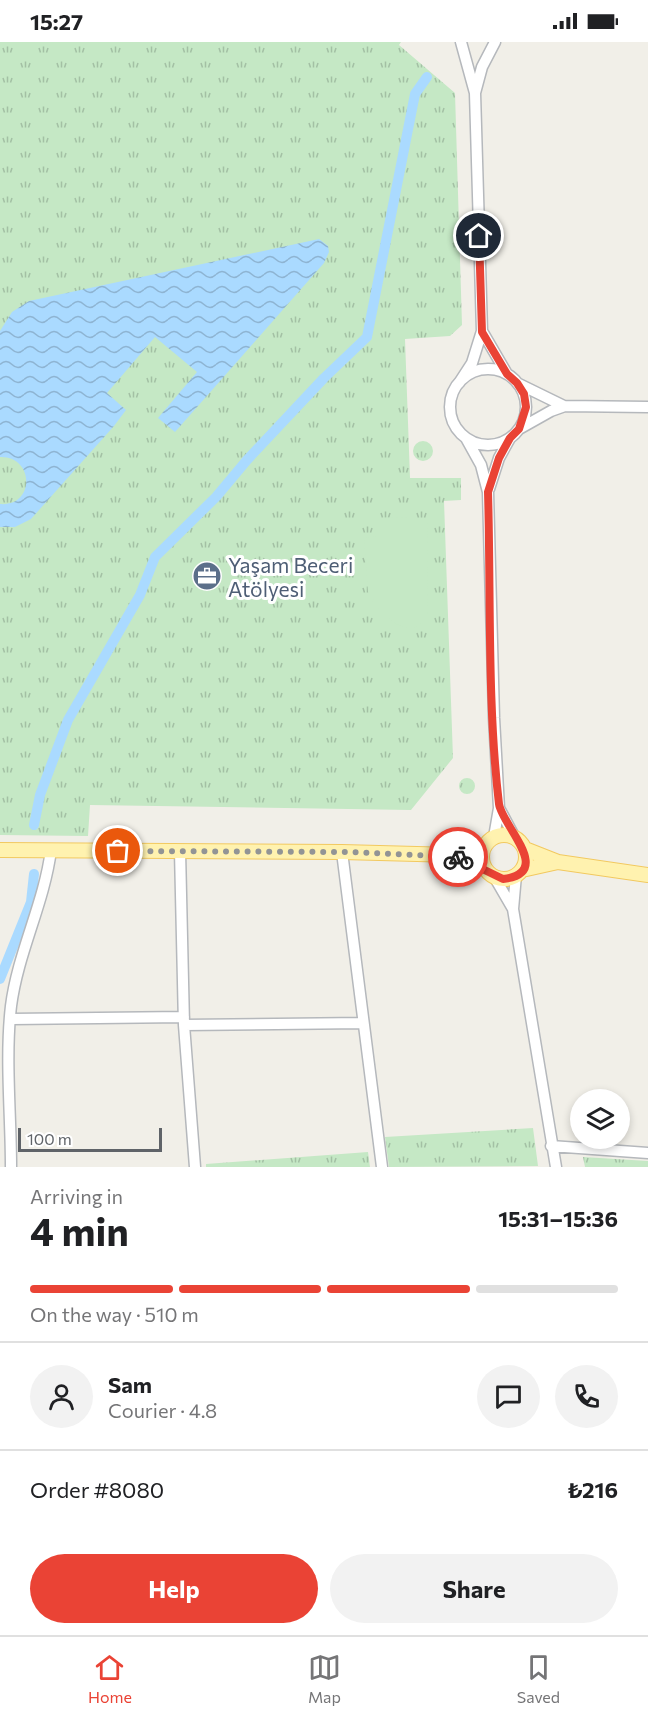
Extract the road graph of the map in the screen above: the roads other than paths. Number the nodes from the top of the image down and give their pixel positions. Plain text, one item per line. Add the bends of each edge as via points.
1 (461, 42) edge
2 (495, 42) edge
3 (475, 93) junction
4 (482, 332) junction
5 (507, 374) junction
6 (459, 383) junction
7 (517, 383) junction
8 (565, 406) junction
9 (648, 407) edge
10 (519, 429) junction
11 (466, 438) junction
12 (510, 438) junction
13 (488, 492) junction
14 (499, 807) junction
15 (494, 837) junction
16 (520, 844) junction
17 (484, 847) junction
18 (0, 850) edge
19 (51, 850) junction
20 (180, 851) junction
21 (342, 852) junction
22 (453, 855) junction
23 (558, 862) junction
24 (490, 873) junction
25 (519, 873) junction
26 (648, 875) edge
27 (513, 909) junction
28 (12, 1019) junction
29 (184, 1021) junction
30 (363, 1023) junction
31 (551, 1146) junction
32 (648, 1153) edge
33 (11, 1167) edge
34 (195, 1167) edge
35 (382, 1167) edge
36 (556, 1167) edge

1 - 3 street
2 - 3 street
3 - 4 street
4 - 5 street
4 - 6 street via 472,363
5 - 6 street via 481,370
5 - 7 street
6 - 11 street via 450,407 452,419
7 - 8 street
7 - 10 street via 526,407
8 - 9 street
8 - 10 street
10 - 12 street
11 - 12 street via 488,445
11 - 13 street via 481,465
12 - 13 street
13 - 14 street
14 - 15 street
14 - 16 street
15 - 16 main road via 509,836
15 - 17 main road
16 - 23 main road
16 - 25 main road via 526,856
17 - 22 main road
17 - 24 main road via 482,854
18 - 19 main road
19 - 20 main road
19 - 28 street via 48,873 19,966
20 - 21 main road
20 - 29 street
21 - 22 main road
21 - 30 street
22 - 24 main road
23 - 25 main road
23 - 26 main road
24 - 25 main road via 503,879
24 - 27 street
25 - 27 street
27 - 31 street
28 - 29 street
28 - 33 street
29 - 30 street
29 - 34 street
30 - 35 street
31 - 32 street
31 - 36 street

